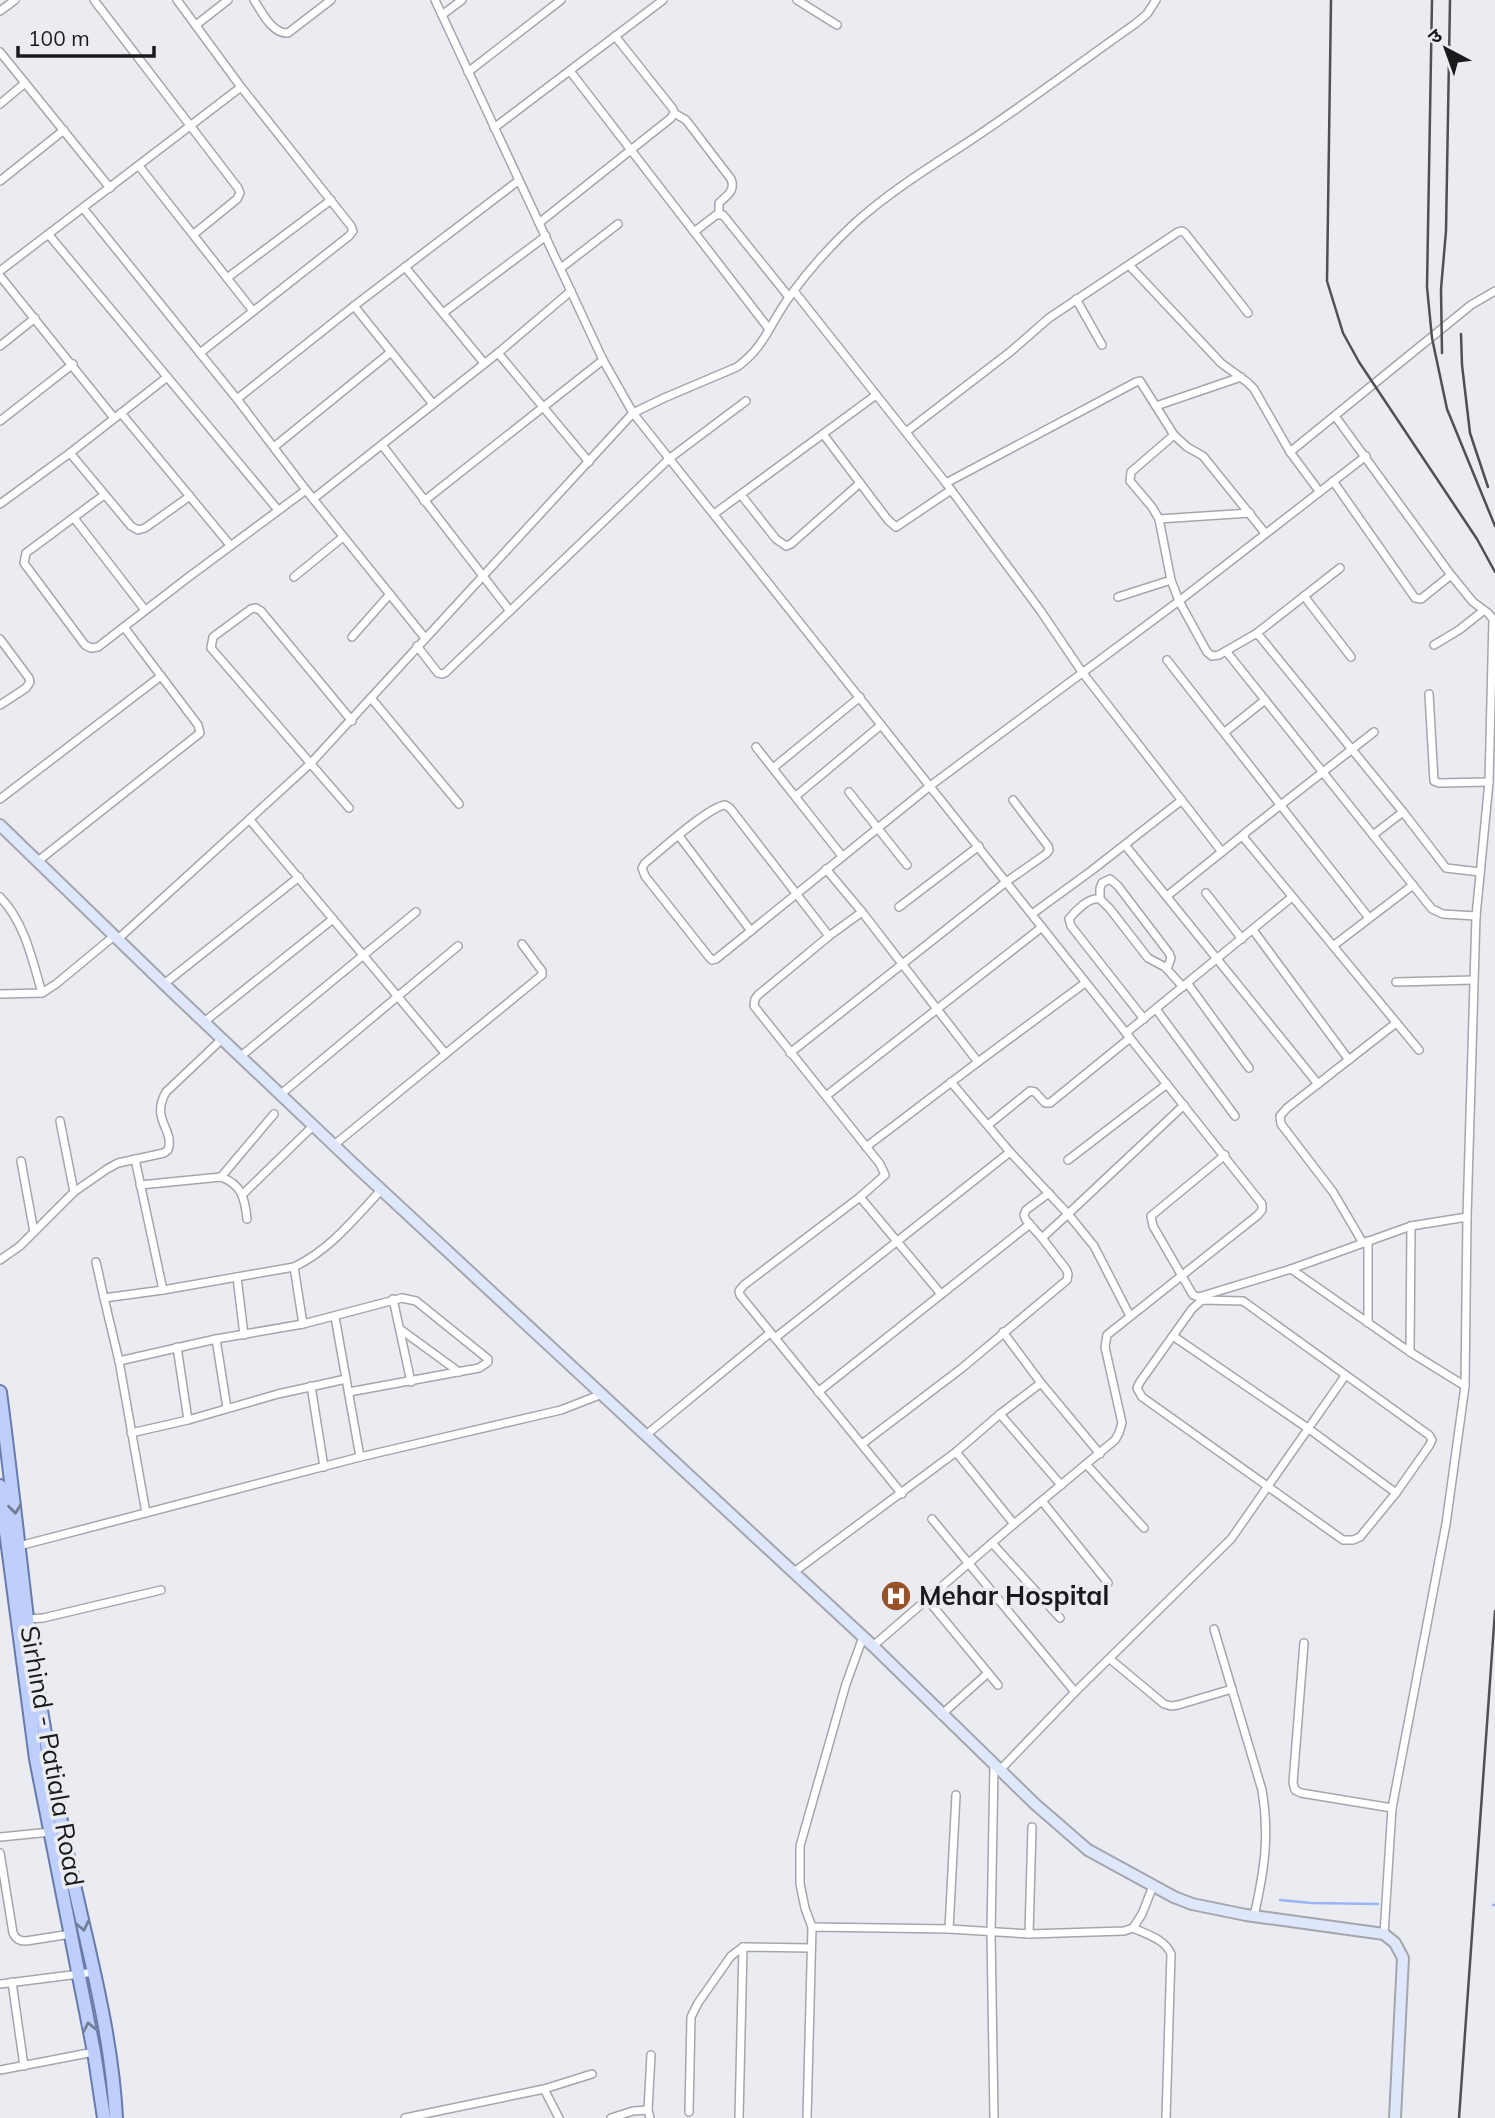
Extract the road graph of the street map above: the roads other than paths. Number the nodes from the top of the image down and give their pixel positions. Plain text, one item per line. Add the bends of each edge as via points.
1 (15, 0) edge
2 (94, 0) edge
3 (177, 0) edge
4 (228, 0) edge
5 (254, 0) edge
6 (331, 0) edge
7 (435, 0) edge
8 (462, 0) edge
9 (561, 0) edge
10 (797, 0) edge
11 (1156, 0) edge
12 (659, 1) edge
13 (0, 11) edge
14 (442, 16) junction
15 (196, 25) junction
16 (837, 25) dead end
17 (615, 36) junction
18 (0, 52) edge
19 (570, 71) junction
20 (468, 72) junction
21 (25, 83) junction
22 (241, 87) junction
23 (0, 104) edge
24 (674, 113) junction
25 (191, 125) junction
26 (494, 128) junction
27 (64, 130) junction
28 (631, 150) junction
29 (139, 166) junction
30 (0, 181) edge
31 (518, 181) junction
32 (110, 188) junction
33 (331, 200) junction
34 (83, 208) junction
35 (719, 214) junction
36 (539, 223) junction
37 (618, 224) dead end
38 (694, 232) junction
39 (194, 234) junction
40 (49, 235) junction
41 (546, 236) junction
42 (1129, 265) junction
43 (405, 267) junction
44 (561, 268) junction
45 (0, 274) edge
46 (227, 278) junction
47 (571, 291) junction
48 (1495, 291) edge
49 (791, 294) junction
50 (1076, 299) junction
51 (354, 306) junction
52 (253, 311) junction
53 (443, 313) junction
54 (1248, 313) dead end
55 (35, 318) junction
56 (769, 329) junction
57 (1102, 345) dead end
58 (0, 346) edge
59 (391, 352) junction
60 (200, 353) junction
61 (498, 353) junction
62 (603, 360) junction
63 (484, 363) junction
64 (73, 364) junction
65 (1241, 377) junction
66 (166, 378) junction
67 (876, 395) junction
68 (237, 399) junction
69 (746, 401) dead end
70 (433, 404) junction
71 (1156, 406) junction
72 (542, 408) junction
73 (633, 412) junction
74 (118, 415) junction
75 (1335, 416) junction
76 (0, 421) edge
77 (906, 432) junction
78 (823, 434) junction
79 (1174, 435) junction
80 (382, 444) junction
81 (274, 447) junction
82 (1290, 452) junction
83 (70, 453) junction
84 (1366, 456) junction
85 (670, 458) junction
86 (589, 462) junction
87 (1333, 481) junction
88 (860, 483) junction
89 (946, 483) junction
90 (306, 490) junction
91 (951, 490) junction
92 (1319, 491) junction
93 (104, 495) junction
94 (190, 496) junction
95 (742, 496) junction
96 (313, 499) junction
97 (424, 501) junction
98 (0, 503) edge
99 (278, 510) junction
100 (1250, 513) junction
101 (714, 514) junction
102 (74, 517) junction
103 (1159, 519) junction
104 (1265, 533) junction
105 (343, 537) junction
106 (230, 545) junction
107 (1340, 568) dead end
108 (1451, 575) junction
109 (481, 576) junction
110 (295, 577) dead end
111 (1171, 580) junction
112 (390, 594) junction
113 (1304, 596) junction
114 (1118, 597) dead end
115 (1179, 601) junction
116 (145, 610) junction
117 (510, 611) junction
118 (1483, 611) junction
119 (124, 627) junction
120 (1257, 633) junction
121 (352, 637) dead end
122 (425, 638) junction
123 (0, 639) edge
124 (1434, 645) dead end
125 (417, 646) junction
126 (1226, 651) junction
127 (1351, 657) dead end
128 (1167, 660) dead end
129 (1082, 672) junction
130 (161, 676) junction
131 (1429, 694) dead end
132 (860, 697) junction
133 (371, 698) junction
134 (1265, 700) junction
135 (0, 705) edge
136 (352, 721) junction
137 (881, 725) junction
138 (1225, 732) junction
139 (1374, 732) dead end
140 (756, 747) dead end
141 (1351, 750) junction
142 (310, 764) junction
143 (773, 768) junction
144 (1321, 772) junction
145 (1489, 782) junction
146 (930, 786) junction
147 (849, 792) dead end
148 (796, 796) junction
149 (0, 799) edge
150 (1013, 800) dead end
151 (1182, 800) junction
152 (459, 804) dead end
153 (1280, 804) junction
154 (349, 808) dead end
155 (1403, 812) junction
156 (250, 820) junction
157 (0, 825) edge
158 (877, 828) junction
159 (1243, 835) junction
160 (1373, 835) junction
161 (679, 836) junction
162 (1125, 845) junction
163 (979, 846) junction
164 (1222, 852) junction
165 (842, 856) junction
166 (38, 862) junction
167 (907, 865) dead end
168 (826, 869) junction
169 (1480, 872) junction
170 (299, 877) junction
171 (1006, 882) junction
172 (1413, 885) junction
173 (796, 893) junction
174 (1206, 893) dead end
175 (1167, 896) junction
176 (0, 897) edge
177 (1293, 897) junction
178 (1100, 899) junction
179 (899, 907) dead end
180 (416, 912) dead end
181 (862, 912) junction
182 (1032, 914) junction
183 (1476, 916) junction
184 (1369, 918) junction
185 (333, 919) junction
186 (1042, 927) junction
187 (1253, 930) junction
188 (751, 931) junction
189 (830, 936) junction
190 (116, 937) junction
191 (1242, 939) junction
192 (522, 944) dead end
193 (458, 946) dead end
194 (1333, 946) junction
195 (362, 956) junction
196 (1217, 959) junction
197 (901, 964) junction
198 (1167, 969) junction
199 (1474, 980) junction
200 (1396, 982) dead end
201 (1085, 983) junction
202 (164, 984) junction
203 (1186, 985) junction
204 (42, 993) junction
205 (0, 994) edge
206 (397, 996) junction
207 (1156, 1009) junction
208 (936, 1010) junction
209 (1144, 1019) junction
210 (204, 1022) junction
211 (1396, 1023) junction
212 (1128, 1036) junction
213 (222, 1039) junction
214 (1419, 1050) dead end
215 (444, 1053) junction
216 (790, 1053) junction
217 (241, 1056) junction
218 (1349, 1060) junction
219 (978, 1062) junction
220 (1249, 1068) dead end
221 (951, 1082) junction
222 (1167, 1084) junction
223 (1318, 1084) junction
224 (281, 1094) junction
225 (826, 1097) junction
226 (1184, 1105) junction
227 (274, 1114) dead end
228 (1236, 1116) dead end
229 (60, 1121) dead end
230 (314, 1125) junction
231 (988, 1125) junction
232 (334, 1144) junction
233 (866, 1147) junction
234 (1010, 1152) junction
235 (1224, 1155) junction
236 (135, 1159) junction
237 (1068, 1160) dead end
238 (21, 1161) dead end
239 (220, 1177) junction
240 (140, 1185) junction
241 (382, 1189) junction
242 (74, 1192) junction
243 (1049, 1193) junction
244 (243, 1194) junction
245 (860, 1197) junction
246 (1068, 1214) junction
247 (1467, 1217) junction
248 (247, 1219) dead end
249 (1030, 1224) junction
250 (1411, 1226) junction
251 (34, 1232) junction
252 (1042, 1238) junction
253 (897, 1241) junction
254 (1365, 1242) junction
255 (0, 1260) edge
256 (96, 1262) dead end
257 (294, 1267) junction
258 (1291, 1269) junction
259 (1182, 1276) junction
260 (237, 1277) junction
261 (163, 1290) junction
262 (941, 1294) junction
263 (104, 1298) junction
264 (393, 1299) junction
265 (1130, 1316) junction
266 (335, 1317) junction
267 (1368, 1323) junction
268 (303, 1324) junction
269 (399, 1329) junction
270 (1003, 1332) junction
271 (244, 1335) junction
272 (773, 1336) junction
273 (1174, 1336) junction
274 (216, 1339) junction
275 (177, 1347) junction
276 (1410, 1352) junction
277 (119, 1361) junction
278 (459, 1372) junction
279 (1345, 1376) junction
280 (346, 1379) junction
281 (411, 1382) junction
282 (1041, 1383) junction
283 (310, 1386) junction
284 (1465, 1387) junction
285 (0, 1392) edge
286 (349, 1392) junction
287 (818, 1392) junction
288 (603, 1394) junction
289 (227, 1408) junction
290 (1000, 1414) junction
291 (188, 1420) junction
292 (1309, 1429) junction
293 (131, 1433) junction
294 (646, 1435) junction
295 (862, 1444) junction
296 (956, 1452) junction
297 (1100, 1454) junction
298 (360, 1457) junction
299 (1086, 1464) junction
300 (324, 1467) junction
301 (1061, 1485) junction
302 (0, 1486) edge
303 (1266, 1487) junction
304 (1396, 1493) junction
305 (902, 1494) junction
306 (1042, 1502) junction
307 (146, 1513) junction
308 (932, 1519) dead end
309 (1014, 1524) junction
310 (1143, 1528) dead end
311 (992, 1543) junction
312 (19, 1546) junction
313 (967, 1564) junction
314 (794, 1572) junction
315 (1108, 1583) dead end
316 (161, 1590) dead end
317 (927, 1599) junction
318 (1060, 1618) dead end
319 (27, 1619) junction
320 (1214, 1629) dead end
321 (863, 1637) junction
322 (1304, 1643) dead end
323 (873, 1646) junction
324 (1110, 1659) junction
325 (988, 1673) junction
326 (998, 1685) dead end
327 (1232, 1689) junction
328 (1075, 1692) junction
329 (941, 1715) junction
330 (997, 1768) junction
331 (956, 1795) dead end
332 (1392, 1808) junction
333 (1032, 1827) dead end
334 (56, 1831) junction
335 (0, 1837) edge
336 (0, 1853) edge
337 (1153, 1886) junction
338 (1254, 1916) junction
339 (813, 1927) junction
340 (1133, 1928) junction
341 (949, 1930) junction
342 (990, 1933) junction
343 (71, 1934) junction
344 (1029, 1934) junction
345 (1384, 1934) junction
346 (743, 1947) junction
347 (811, 1948) junction
348 (94, 1972) junction
349 (79, 1975) junction
350 (12, 1982) junction
351 (0, 1984) edge
352 (94, 2052) junction
353 (651, 2055) dead end
354 (24, 2066) junction
355 (0, 2070) edge
356 (592, 2074) dead end
357 (544, 2089) junction
358 (689, 2112) dead end
359 (440, 2114) edge
360 (649, 2114) edge
361 (104, 2118) edge
362 (116, 2118) edge
363 (405, 2118) edge
364 (559, 2118) edge
365 (611, 2118) edge
366 (739, 2118) edge
367 (807, 2118) edge
368 (994, 2118) edge
369 (1166, 2118) edge
370 (1395, 2118) edge

1 - 13 street
2 - 25 street
3 - 15 street
4 - 15 street
5 - 6 street via 282,33
7 - 14 street
8 - 14 street
9 - 20 street
10 - 16 street
11 - 49 street via 1135,24 885,197 826,250
12 - 17 street
14 - 20 street
15 - 22 street
17 - 19 street
17 - 24 street
18 - 21 street
19 - 26 street
19 - 28 street
20 - 26 street
21 - 23 street
21 - 27 street
22 - 25 street
22 - 33 street
24 - 28 street
24 - 35 street via 686,120 731,179 731,192 719,203
25 - 29 street
25 - 39 street via 240,193
26 - 31 street
27 - 30 street
27 - 32 street
28 - 36 street
28 - 38 street
29 - 32 street
29 - 39 street
31 - 36 street
31 - 43 street
32 - 34 street
33 - 46 street
33 - 52 street via 353,231
34 - 40 street
34 - 60 street
35 - 38 street
35 - 49 street
36 - 41 street
37 - 44 street
38 - 56 street
39 - 46 street
40 - 45 street
40 - 66 street
41 - 44 street
41 - 53 street
42 - 50 street
42 - 54 street via 1182,231
42 - 65 street via 1221,363
43 - 51 street
43 - 53 street
44 - 47 street
45 - 55 street
46 - 52 street
47 - 61 street
47 - 62 street
48 - 75 street via 1471,305
49 - 56 street
49 - 67 street
50 - 57 street
50 - 77 street
51 - 59 street
51 - 68 street
52 - 60 street
53 - 63 street
55 - 58 street
55 - 64 street
56 - 73 street via 737,368
59 - 70 street
59 - 81 street
60 - 68 street
61 - 63 street
61 - 72 street
62 - 72 street
62 - 73 street
63 - 70 street
64 - 74 street
64 - 76 street
65 - 71 street
65 - 82 street via 1254,389
66 - 74 street
66 - 99 street
67 - 77 street
67 - 78 street
68 - 81 street
69 - 85 street
70 - 80 street
71 - 79 street
71 - 89 street via 1144,384 1136,382
72 - 86 street
72 - 97 street
73 - 85 street
73 - 86 street
74 - 83 street
74 - 94 street
75 - 82 street
75 - 84 street
77 - 89 street
78 - 88 street
78 - 95 street
79 - 100 street via 1203,456
79 - 103 street via 1129,477
80 - 96 street
80 - 97 street
81 - 90 street
82 - 92 street
83 - 93 street
83 - 98 street
84 - 87 street
84 - 108 street
85 - 101 street
85 - 117 street
86 - 109 street
87 - 92 street
87 - 108 street via 1415,598 1421,599
88 - 91 street via 896,527
88 - 95 street via 786,546
89 - 91 street
90 - 96 street
90 - 99 street
91 - 129 street
92 - 104 street
93 - 94 street via 138,530
93 - 102 street
94 - 106 street
95 - 101 street
96 - 105 street
97 - 109 street
99 - 106 street
100 - 103 street
100 - 104 street
101 - 132 street
102 - 116 street
102 - 119 street via 26,553 24,563 85,645 98,647
103 - 111 street
104 - 115 street
105 - 110 street
105 - 112 street
106 - 116 street
107 - 113 street
108 - 118 street
109 - 117 street
109 - 122 street
111 - 114 street
111 - 115 street
112 - 121 street
112 - 122 street
113 - 120 street
113 - 127 street
115 - 126 street via 1207,652 1212,656
115 - 129 street
116 - 119 street
117 - 125 street via 442,674
118 - 124 street
118 - 145 street via 1493,619
119 - 130 street
120 - 126 street
120 - 141 street
122 - 125 street
123 - 135 street via 30,682
125 - 133 street
126 - 134 street
128 - 138 street
129 - 146 street
129 - 151 street
130 - 149 street
130 - 166 street via 200,733
131 - 145 street via 1434,781
132 - 137 street
132 - 143 street
133 - 136 street
133 - 152 street
134 - 138 street
134 - 144 street
136 - 142 street
136 - 142 street via 261,611 251,609 213,637 211,648
137 - 146 street
137 - 148 street
138 - 153 street
139 - 141 street
140 - 143 street
141 - 144 street
141 - 155 street
142 - 154 street
142 - 156 street
143 - 148 street
144 - 153 street
144 - 160 street
145 - 169 street
146 - 158 street
146 - 163 street
147 - 158 street
148 - 165 street
150 - 171 street via 1049,850
151 - 162 street
151 - 164 street
153 - 159 street
153 - 184 street
155 - 160 street
155 - 169 street via 1446,868
156 - 170 street
156 - 190 street
157 - 166 street
158 - 165 street
158 - 167 street
159 - 164 street
159 - 177 street
160 - 172 street
161 - 173 street via 725,805
161 - 188 street
161 - 188 street via 645,863 645,876 712,960
162 - 175 street
162 - 182 street
163 - 171 street
163 - 179 street
164 - 175 street
165 - 168 street
166 - 190 street
168 - 173 street
168 - 181 street
169 - 183 street
170 - 185 street
170 - 202 street
171 - 182 street
171 - 197 street
172 - 183 street via 1437,912
172 - 184 street
173 - 188 street
173 - 189 street
174 - 191 street
175 - 196 street
176 - 204 street via 23,930
177 - 187 street
177 - 194 street
178 - 198 street via 1149,958
178 - 198 street via 1102,883 1110,879 1169,953
178 - 209 street via 1092,899 1069,922
180 - 195 street
181 - 189 street
181 - 197 street
182 - 186 street
183 - 199 street
184 - 194 street
185 - 195 street
185 - 210 street
186 - 201 street
186 - 208 street
187 - 191 street
187 - 218 street
189 - 216 street via 753,1002
190 - 202 street
190 - 204 street
191 - 196 street
192 - 215 street via 542,975
193 - 206 street
194 - 211 street
195 - 206 street
195 - 217 street
196 - 203 street
196 - 223 street
197 - 208 street
197 - 216 street
198 - 203 street
199 - 200 street
199 - 247 street
201 - 212 street
201 - 219 street
202 - 210 street
203 - 207 street
203 - 220 street
204 - 205 street
206 - 215 street
206 - 224 street
207 - 209 street
207 - 228 street
208 - 219 street
208 - 225 street
209 - 212 street
210 - 213 street
211 - 214 street
211 - 218 street
212 - 222 street
212 - 231 street via 1050,1103 1030,1091
213 - 217 street
213 - 236 street via 162,1100 168,1150
215 - 232 street
216 - 225 street
217 - 224 street
218 - 223 street
219 - 221 street
221 - 231 street
221 - 233 street
222 - 226 street
222 - 237 street
223 - 254 street via 1287,1108 1280,1116 1281,1124
224 - 230 street
225 - 233 street
226 - 235 street
226 - 246 street
227 - 239 street
229 - 242 street
230 - 232 street
230 - 244 street
231 - 234 street
232 - 241 street
233 - 245 street via 885,1175
234 - 243 street
234 - 253 street
235 - 259 street via 1151,1216
235 - 259 street via 1262,1210
236 - 240 street
236 - 242 street via 118,1163
238 - 251 street
239 - 240 street
239 - 244 street
240 - 261 street
241 - 257 street via 330,1244
241 - 288 street
242 - 251 street
243 - 246 street
243 - 249 street via 1026,1210
244 - 248 street
245 - 253 street
245 - 272 street via 741,1289 740,1295
246 - 252 street
246 - 265 street via 1094,1246
247 - 250 street
247 - 284 street
249 - 252 street
249 - 262 street
250 - 254 street
250 - 276 street
251 - 255 street
252 - 270 street via 1066,1269 1067,1280
253 - 262 street
253 - 272 street
254 - 258 street
254 - 267 street
256 - 263 street
257 - 260 street
257 - 268 street
258 - 259 street via 1199,1297
258 - 267 street
259 - 265 street
260 - 261 street
260 - 271 street
261 - 263 street
262 - 287 street
263 - 277 street
264 - 266 street
264 - 269 street
264 - 278 street via 416,1301 488,1359 486,1366
265 - 297 street via 1111,1330 1105,1341 1122,1423 1115,1440
266 - 268 street
266 - 280 street
267 - 276 street
268 - 271 street
269 - 278 street
269 - 281 street
270 - 282 street
270 - 295 street
271 - 274 street
272 - 287 street
272 - 294 street
273 - 279 street via 1202,1300 1239,1300
273 - 292 street
273 - 303 street via 1140,1382 1138,1393
274 - 275 street
274 - 289 street
275 - 277 street
275 - 291 street
276 - 284 street
277 - 293 street
278 - 281 street
279 - 292 street
279 - 304 street via 1432,1440
280 - 283 street
280 - 286 street
281 - 286 street
282 - 290 street
282 - 297 street
283 - 289 street
283 - 300 street
284 - 332 street via 1446,1524
285 -> 312 main road, Sirhind - Patiala Road
286 - 298 street
287 - 295 street
288 - 294 street
288 - 298 street via 562,1410
289 - 291 street
290 - 296 street
290 - 301 street
291 - 293 street
292 - 303 street
292 - 304 street
293 - 307 street
294 - 314 street
295 - 305 street
296 - 305 street
296 - 309 street
297 - 299 street
298 - 300 street
299 - 301 street
299 - 310 street
300 - 307 street
301 - 306 street
302 - 334 main road via 36,1759
303 - 304 street via 1348,1541 1360,1536
303 - 324 street via 1224,1546
305 - 314 street
306 - 309 street
306 - 315 street
307 - 312 street
308 - 313 street
309 - 311 street
311 - 313 street
311 - 318 street
312 - 319 main road, Sirhind - Patiala Road
313 - 317 street
313 - 328 street
314 - 321 street
316 - 319 street
317 - 323 street
317 - 325 street
319 - 334 main road, Sirhind - Patiala Road
320 - 327 street
321 - 323 street
321 - 339 street via 800,1846 800,1884
322 - 332 street via 1295,1790
323 - 329 street
324 - 327 street via 1171,1706
324 - 328 street
325 - 326 street
325 - 329 street
327 - 338 street via 1265,1807 1266,1860
328 - 330 street
329 - 330 street
330 - 337 street via 1088,1850
330 - 342 street
331 - 341 street
332 - 345 street
333 - 344 street
334 - 335 street
334 - 343 main road
334 -> 348 main road, Sirhind - Patiala Road
336 - 343 street via 16,1937 26,1941
337 - 338 street via 1192,1904
337 - 340 street
338 - 345 street
339 - 341 street
339 - 347 street
340 - 344 street
340 - 369 street via 1162,1942 1171,1954
341 - 342 street
342 - 344 street
342 - 368 street
343 - 349 main road
345 - 370 street via 1395,1942 1403,1958
346 - 347 street
346 - 358 street via 731,1956 693,2010
346 - 366 street
347 - 367 street
348 - 349 street
348 - 362 main road, Sirhind - Patiala Road
349 - 350 street
352 -> 349 main road
350 - 351 street
350 - 354 street
352 - 354 street
352 - 361 main road
353 - 360 street
354 - 355 street
356 - 357 street
357 - 359 street
357 - 364 street
359 - 363 street
360 - 365 street via 633,2111

